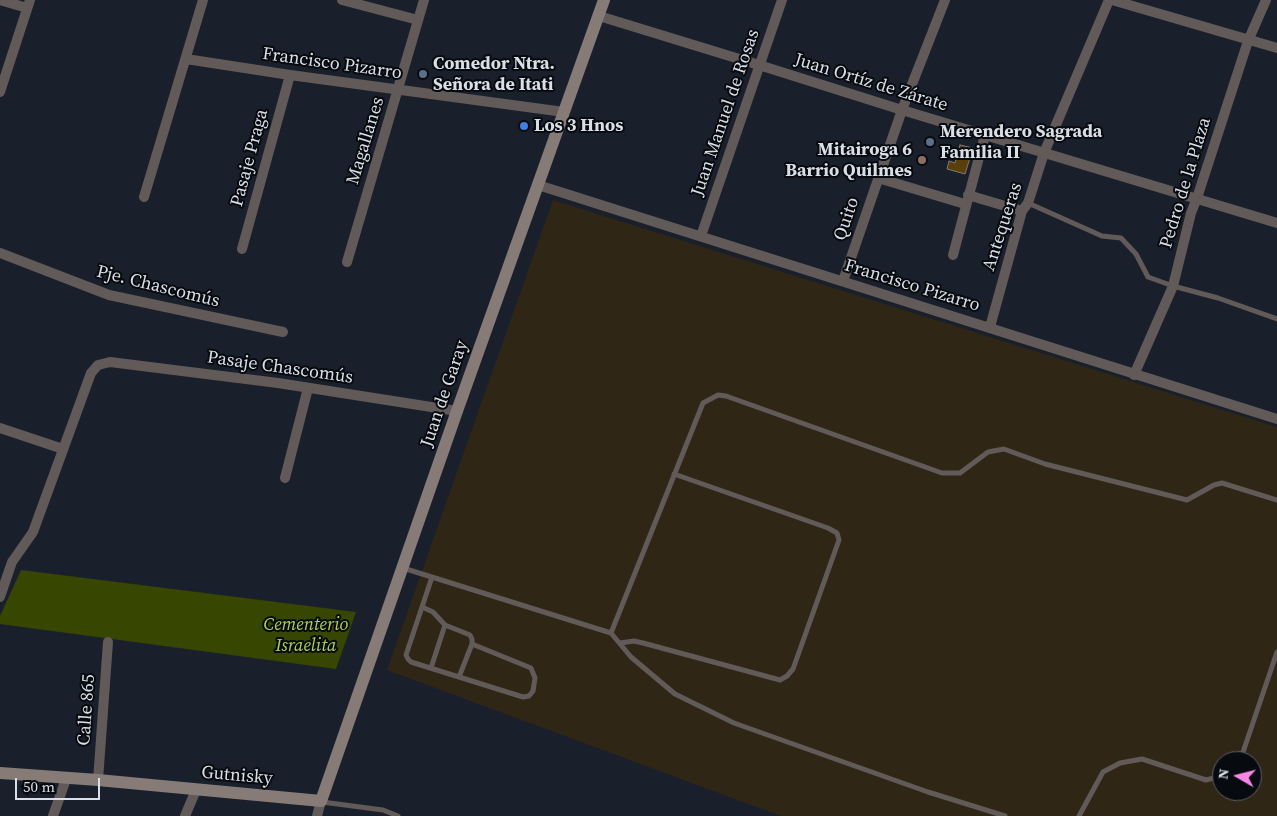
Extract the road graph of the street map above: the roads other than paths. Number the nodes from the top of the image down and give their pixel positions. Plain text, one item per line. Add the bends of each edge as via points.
1 (0, 0) edge
2 (203, 0) edge
3 (342, 0) edge
4 (424, 0) edge
5 (604, 0) edge
6 (782, 0) edge
7 (945, 0) edge
8 (1110, 0) edge
9 (1266, 0) edge
10 (28, 4) edge
11 (598, 16) junction
12 (418, 20) junction
13 (1248, 41) junction
14 (1277, 48) edge
15 (186, 58) junction
16 (759, 64) junction
17 (290, 75) junction
18 (399, 90) junction
19 (0, 92) edge
20 (902, 110) junction
21 (564, 112) junction
22 (985, 135) junction
23 (1044, 153) junction
24 (878, 178) junction
25 (538, 185) junction
26 (144, 197) dead end
27 (1197, 198) junction
28 (966, 200) junction
29 (1025, 207) junction
30 (1277, 223) edge
31 (701, 236) junction
32 (242, 250) dead end
33 (0, 253) edge
34 (953, 254) dead end
35 (347, 262) dead end
36 (843, 281) junction
37 (1173, 286) junction
38 (1277, 319) edge
39 (990, 327) junction
40 (283, 332) dead end
41 (1134, 375) junction
42 (308, 388) junction
43 (457, 411) junction
44 (1277, 419) edge
45 (0, 428) edge
46 (63, 449) junction
47 (674, 474) junction
48 (286, 478) dead end
49 (1277, 500) edge
50 (403, 568) junction
51 (432, 577) junction
52 (0, 597) edge
53 (422, 607) junction
54 (445, 625) junction
55 (611, 633) junction
56 (108, 642) dead end
57 (620, 643) junction
58 (472, 644) junction
59 (1277, 652) edge
60 (431, 668) junction
61 (459, 677) junction
62 (1243, 751) edge
63 (0, 773) edge
64 (66, 778) junction
65 (1212, 778) edge
66 (98, 780) junction
67 (196, 790) junction
68 (321, 802) junction
69 (53, 816) edge
70 (185, 816) edge
71 (317, 816) edge
72 (398, 816) edge
73 (1005, 816) edge
74 (1079, 816) edge

1 - 10 street
2 - 15 street
3 - 12 street
4 - 12 street, Magallanes
5 - 11 street, Juan de Garay
6 - 16 street, Juan Manuel de Rosas
7 - 20 street, Quito
8 - 13 street
8 - 23 street, Antequeras
9 - 13 street, Pedro de la Plaza
10 - 19 street
11 - 16 street, Juan Ortíz de Zárate
11 - 21 street, Juan de Garay
12 - 18 street, Magallanes
13 - 14 street
13 - 27 street, Pedro de la Plaza
15 - 17 street, Francisco Pizarro
15 - 26 street
16 - 20 street, Juan Ortíz de Zárate
16 - 31 street, Juan Manuel de Rosas
17 - 18 street, Francisco Pizarro
17 - 32 street, Pasaje Praga
18 - 21 street, Francisco Pizarro
18 - 35 street, Magallanes
20 - 22 street, Juan Ortíz de Zárate
20 - 24 street, Quito
21 - 25 street, Juan de Garay
22 - 23 street, Juan Ortíz de Zárate
22 - 28 street
23 - 27 street, Juan Ortíz de Zárate
23 - 29 street, Antequeras
24 - 28 street
24 - 36 street, Quito
25 - 31 street, Francisco Pizarro
25 - 43 street, Juan de Garay
27 - 30 street, Juan Ortíz de Zárate
27 - 37 street, Pedro de la Plaza
28 - 29 street
28 - 34 street
29 - 37 lane via 1102,236 1121,238 1136,254 1148,276
29 - 39 street, Antequeras
31 - 36 street, Francisco Pizarro
33 - 40 street, Pje. Chascomús via 108,295
36 - 39 street, Francisco Pizarro
37 - 38 lane
37 - 41 street, Pedro de la Plaza
39 - 41 street, Francisco Pizarro
41 - 44 street, Francisco Pizarro
42 - 43 street, Pasaje Chascomús
42 - 46 street, Pasaje Chascomús via 110,362 98,366 91,373
42 - 48 street
43 - 50 street, Juan de Garay
45 - 46 street
46 - 52 street via 33,532 12,562
47 - 49 lane via 703,403 718,395 942,473 960,473 988,452 1004,449 1046,464 1187,500 1222,483
47 - 55 lane
47 - 57 lane via 828,528 837,533 839,540 793,669 780,680 643,643
50 - 51 lane
50 - 68 street, Juan de Garay
51 - 53 lane
51 - 55 lane
53 - 54 lane via 433,612
53 - 60 lane via 406,655 411,662
54 - 58 lane via 470,635
54 - 60 lane
55 - 57 lane
56 - 66 street, Calle 865
57 - 73 lane via 631,657 674,694 734,723
58 - 61 lane
58 - 61 lane via 532,668 535,678 533,691 523,697
59 - 62 lane
60 - 61 lane
63 - 64 street, Gutnisky
64 - 66 street, Gutnisky
64 - 69 street
65 - 74 lane via 1206,780 1142,759 1120,763 1102,772
66 - 67 street, Gutnisky
67 - 68 street, Gutnisky
67 - 70 street
68 - 71 street
68 - 72 lane via 383,810

